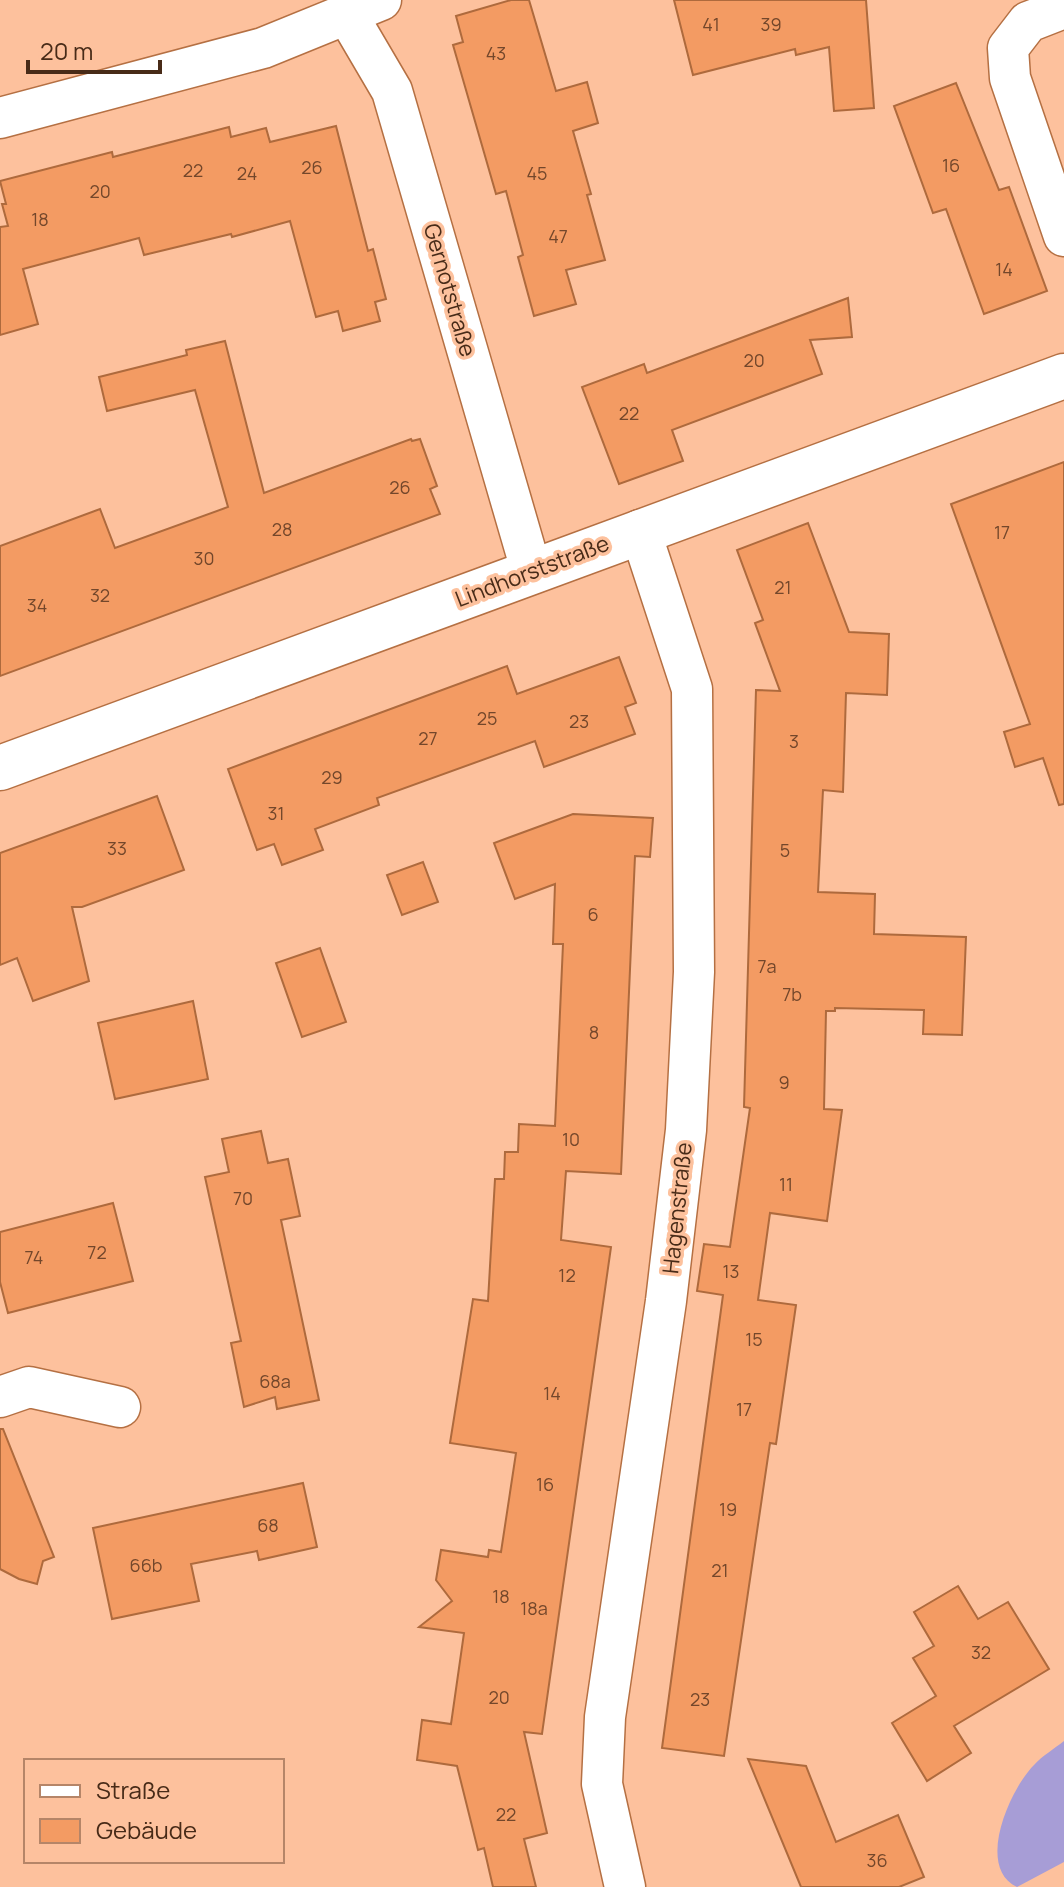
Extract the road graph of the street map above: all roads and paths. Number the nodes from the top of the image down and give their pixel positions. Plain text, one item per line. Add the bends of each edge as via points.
1 (365, 8) edge
2 (1064, 8) edge
3 (0, 118) edge
4 (1064, 236) edge
5 (1064, 376) edge
6 (640, 530) junction
7 (532, 573) junction
8 (0, 768) edge
9 (0, 1397) edge
10 (120, 1407) dead end
11 (625, 1887) edge

1 - 3 street, Gernotstraße via 263,48
1 - 7 street, Gernotstraße
2 - 4 street via 1028,22 1008,48 1010,78
5 - 6 street, Lindhorststraße
6 - 7 street, Lindhorststraße
6 - 11 street, Hagenstraße via 692,689 694,972 686,1130 666,1301 605,1717 602,1784
7 - 8 street, Lindhorststraße
9 - 10 street via 29,1387

